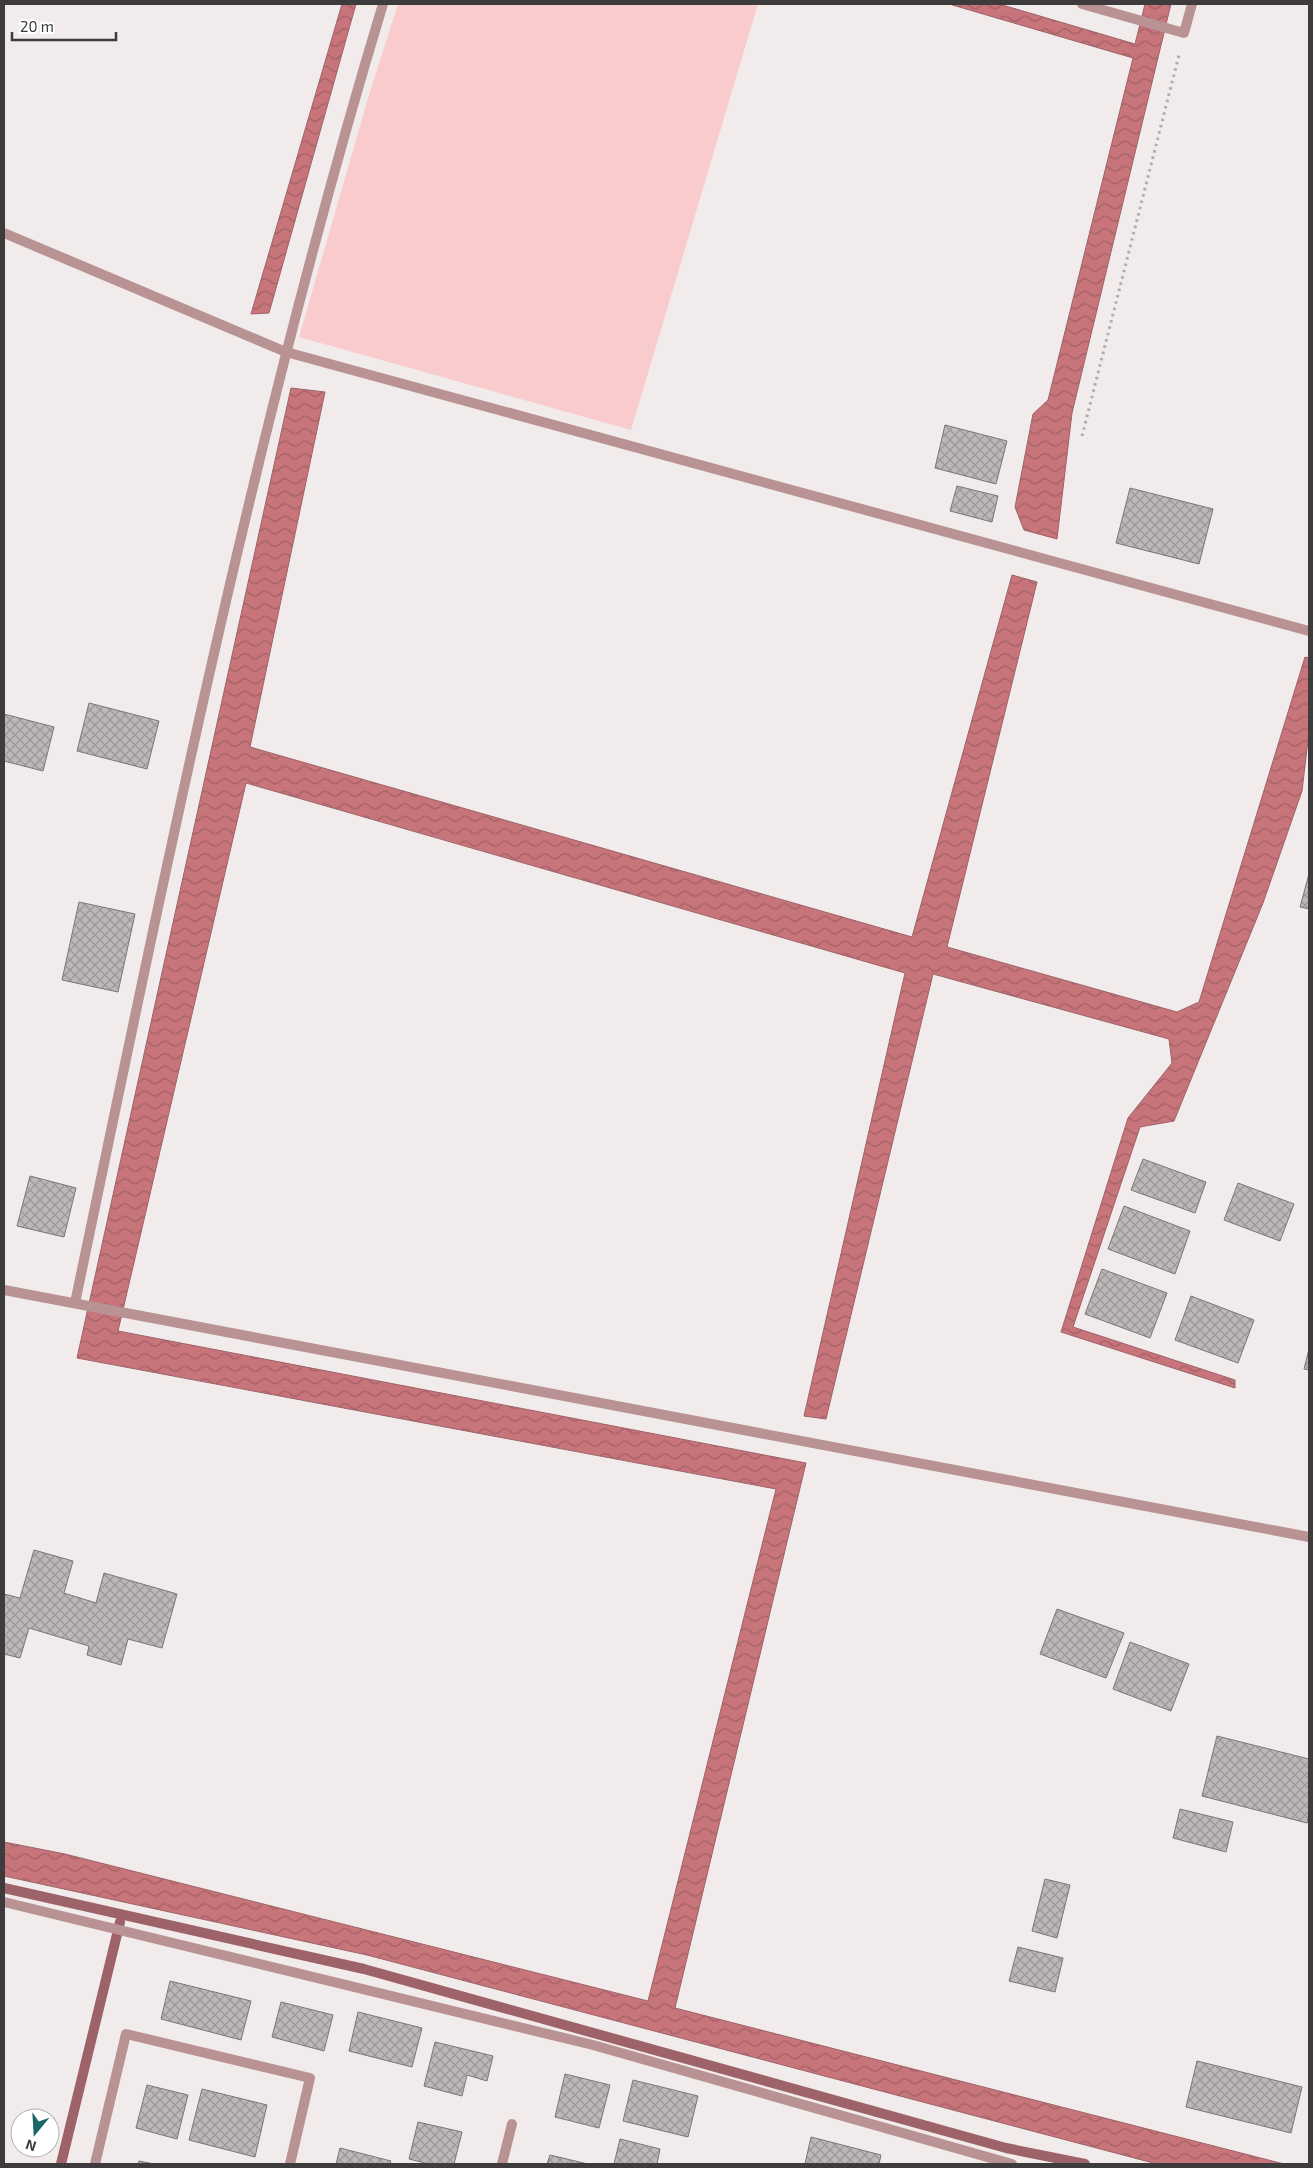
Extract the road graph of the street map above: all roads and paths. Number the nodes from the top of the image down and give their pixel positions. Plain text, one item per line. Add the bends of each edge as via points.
1 (383, 4) edge
2 (1082, 4) edge
3 (1192, 4) edge
4 (1184, 33) junction
5 (4, 233) edge
6 (286, 352) junction
7 (1082, 436) dead end
8 (1309, 631) edge
9 (4, 1290) edge
10 (75, 1303) junction
11 (1309, 1537) edge
12 (4, 1902) edge
13 (512, 2124) dead end
14 (95, 2164) edge
15 (290, 2164) edge
16 (502, 2164) edge
17 (1012, 2164) edge

1 - 6 street via 354,98
2 - 4 street
3 - 4 street
4 - 7 path
5 - 6 street
6 - 8 street
6 - 10 street via 196,727
9 - 10 street
10 - 11 street
12 - 17 street via 593,2044
13 - 16 street
14 - 15 street via 126,2034 310,2078

